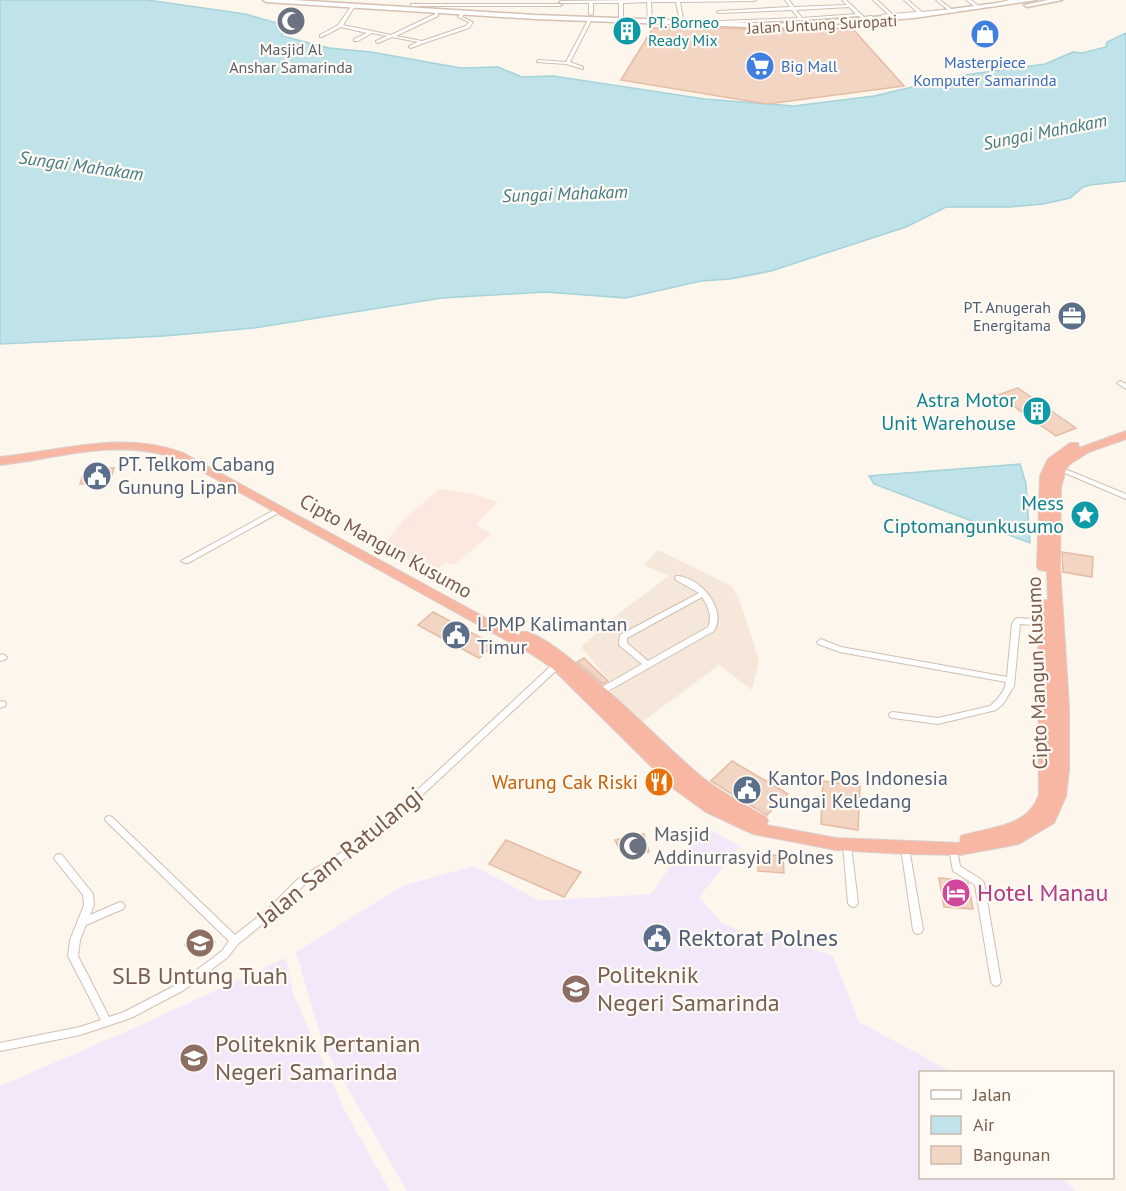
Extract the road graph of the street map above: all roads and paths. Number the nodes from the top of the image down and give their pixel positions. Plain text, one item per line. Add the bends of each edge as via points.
1 (266, 0) edge
2 (277, 0) edge
3 (338, 0) edge
4 (754, 0) edge
5 (787, 0) edge
6 (844, 0) edge
7 (875, 0) edge
8 (906, 0) edge
9 (939, 0) edge
10 (968, 0) edge
11 (1018, 0) edge
12 (1033, 0) edge
13 (1059, 0) edge
14 (645, 1) edge
15 (718, 1) edge
16 (1001, 1) edge
17 (1047, 1) edge
18 (477, 2) edge
19 (561, 2) edge
20 (591, 2) junction
21 (621, 2) junction
22 (678, 2) junction
23 (326, 5) junction
24 (411, 5) edge
25 (352, 6) junction
26 (849, 6) junction
27 (978, 7) junction
28 (793, 8) junction
29 (437, 11) junction
30 (952, 11) junction
31 (463, 12) junction
32 (719, 12) junction
33 (922, 14) junction
34 (892, 16) junction
35 (561, 18) junction
36 (590, 18) junction
37 (863, 18) junction
38 (801, 19) junction
39 (621, 20) junction
40 (650, 22) junction
41 (720, 25) junction
42 (340, 26) junction
43 (371, 32) junction
44 (321, 36) dead end
45 (389, 36) junction
46 (398, 38) junction
47 (356, 40) dead end
48 (378, 42) dead end
49 (422, 42) junction
50 (389, 43) dead end
51 (411, 48) dead end
52 (539, 61) dead end
53 (567, 63) junction
54 (581, 68) dead end
55 (1126, 428) edge
56 (1126, 435) edge
57 (0, 456) edge
58 (0, 461) edge
59 (1060, 469) junction
60 (1126, 497) edge
61 (280, 510) junction
62 (348, 543) junction
63 (185, 561) dead end
64 (680, 578) dead end
65 (704, 593) junction
66 (1046, 623) junction
67 (821, 642) dead end
68 (557, 665) junction
69 (648, 665) junction
70 (1010, 680) junction
71 (595, 695) junction
72 (893, 715) dead end
73 (109, 819) dead end
74 (847, 844) junction
75 (905, 848) junction
76 (953, 849) junction
77 (59, 858) dead end
78 (853, 903) dead end
79 (120, 906) dead end
80 (83, 922) junction
81 (918, 930) dead end
82 (235, 942) junction
83 (996, 982) dead end
84 (107, 1022) junction
85 (1, 1044) edge

1 - 2 main road, Jalan Untung Suropati
2 - 23 main road, Jalan Untung Suropati
3 - 23 main road
4 - 15 street
5 - 28 street
6 - 26 street
7 - 34 street
8 - 33 street
9 - 30 street
10 - 27 street
11 - 16 street
12 - 27 main road, Jalan Untung Suropati
13 - 17 main road, Jalan Untung Suropati
14 - 21 street
14 - 22 street
14 - 40 street
15 - 22 street
15 - 32 street
16 - 27 street
17 - 41 main road, Jalan Untung Suropati via 863,24 783,29
18 - 19 street
18 - 24 street
19 - 20 street
19 - 35 street
20 - 21 street
20 - 36 street
21 - 39 street
22 - 41 street via 682,21
23 - 25 main road, Jalan Untung Suropati
24 - 25 main road, Jalan Untung Suropati
24 - 29 main road, Jalan Untung Suropati
25 - 42 street
26 - 28 street
26 - 37 street
27 - 30 main road, Jalan Untung Suropati
28 - 32 street
28 - 38 street
29 - 31 main road, Jalan Untung Suropati
29 - 45 street via 437,15
30 - 33 main road, Jalan Untung Suropati
31 - 35 main road, Jalan Untung Suropati
31 - 49 street via 460,17 471,22 468,27
32 - 41 street
33 - 34 street
33 - 37 main road, Jalan Untung Suropati
34 - 37 street
35 - 36 main road, Jalan Untung Suropati
35 - 39 main road, Jalan Untung Suropati
36 - 41 main road, Jalan Untung Suropati
36 - 53 street
37 - 38 street
37 - 41 main road, Jalan Untung Suropati via 774,26
38 - 41 street
39 - 40 main road, Jalan Untung Suropati
40 - 41 main road, Jalan Untung Suropati via 674,20
42 - 43 street
42 - 44 street
43 - 45 street
43 - 47 street
45 - 46 street
45 - 48 street
46 - 49 street
46 - 50 street
49 - 51 street
52 - 53 street
53 - 54 street
55 - 66 highway, Cipto Mangun Kusumo via 1075,446 1048,468 1044,504
56 - 59 highway via 1085,449
57 - 62 highway, Cipto Mangun Kusumo via 127,440 175,447 212,462
58 - 61 highway, Cipto Mangun Kusumo via 106,447 152,448 207,469
59 - 60 street
59 - 76 highway, Cipto Mangun Kusumo via 1055,487 1053,567 1062,707 1058,796 1048,819 1029,833 990,845
61 - 62 highway, Cipto Mangun Kusumo
61 - 63 street
62 - 68 highway, Cipto Mangun Kusumo
62 - 71 highway, Cipto Mangun Kusumo via 546,646
64 - 65 street
65 - 69 street via 716,619 713,627
65 - 69 street via 623,637 623,644
66 - 70 street via 1016,624
66 - 71 highway, Cipto Mangun Kusumo via 1045,805 1023,826 977,838 926,840 837,835 762,822 691,780
67 - 70 street via 840,649
68 - 71 highway, Cipto Mangun Kusumo
68 - 82 street, Jalan Sam Ratulangi via 371,838 301,882
69 - 71 street
70 - 72 street via 1006,694 993,708 938,721
71 - 74 highway, Cipto Mangun Kusumo via 679,785 712,808 759,830
73 - 82 street
74 - 75 highway, Cipto Mangun Kusumo
74 - 78 street
75 - 76 highway, Cipto Mangun Kusumo
75 - 81 street
76 - 83 street via 956,868 979,884
77 - 80 street via 88,894
79 - 80 street
80 - 84 street via 75,940 74,956
82 - 84 street, Jalan Sam Ratulangi via 180,987
84 - 85 street, Jalan Sam Ratulangi via 80,1031

